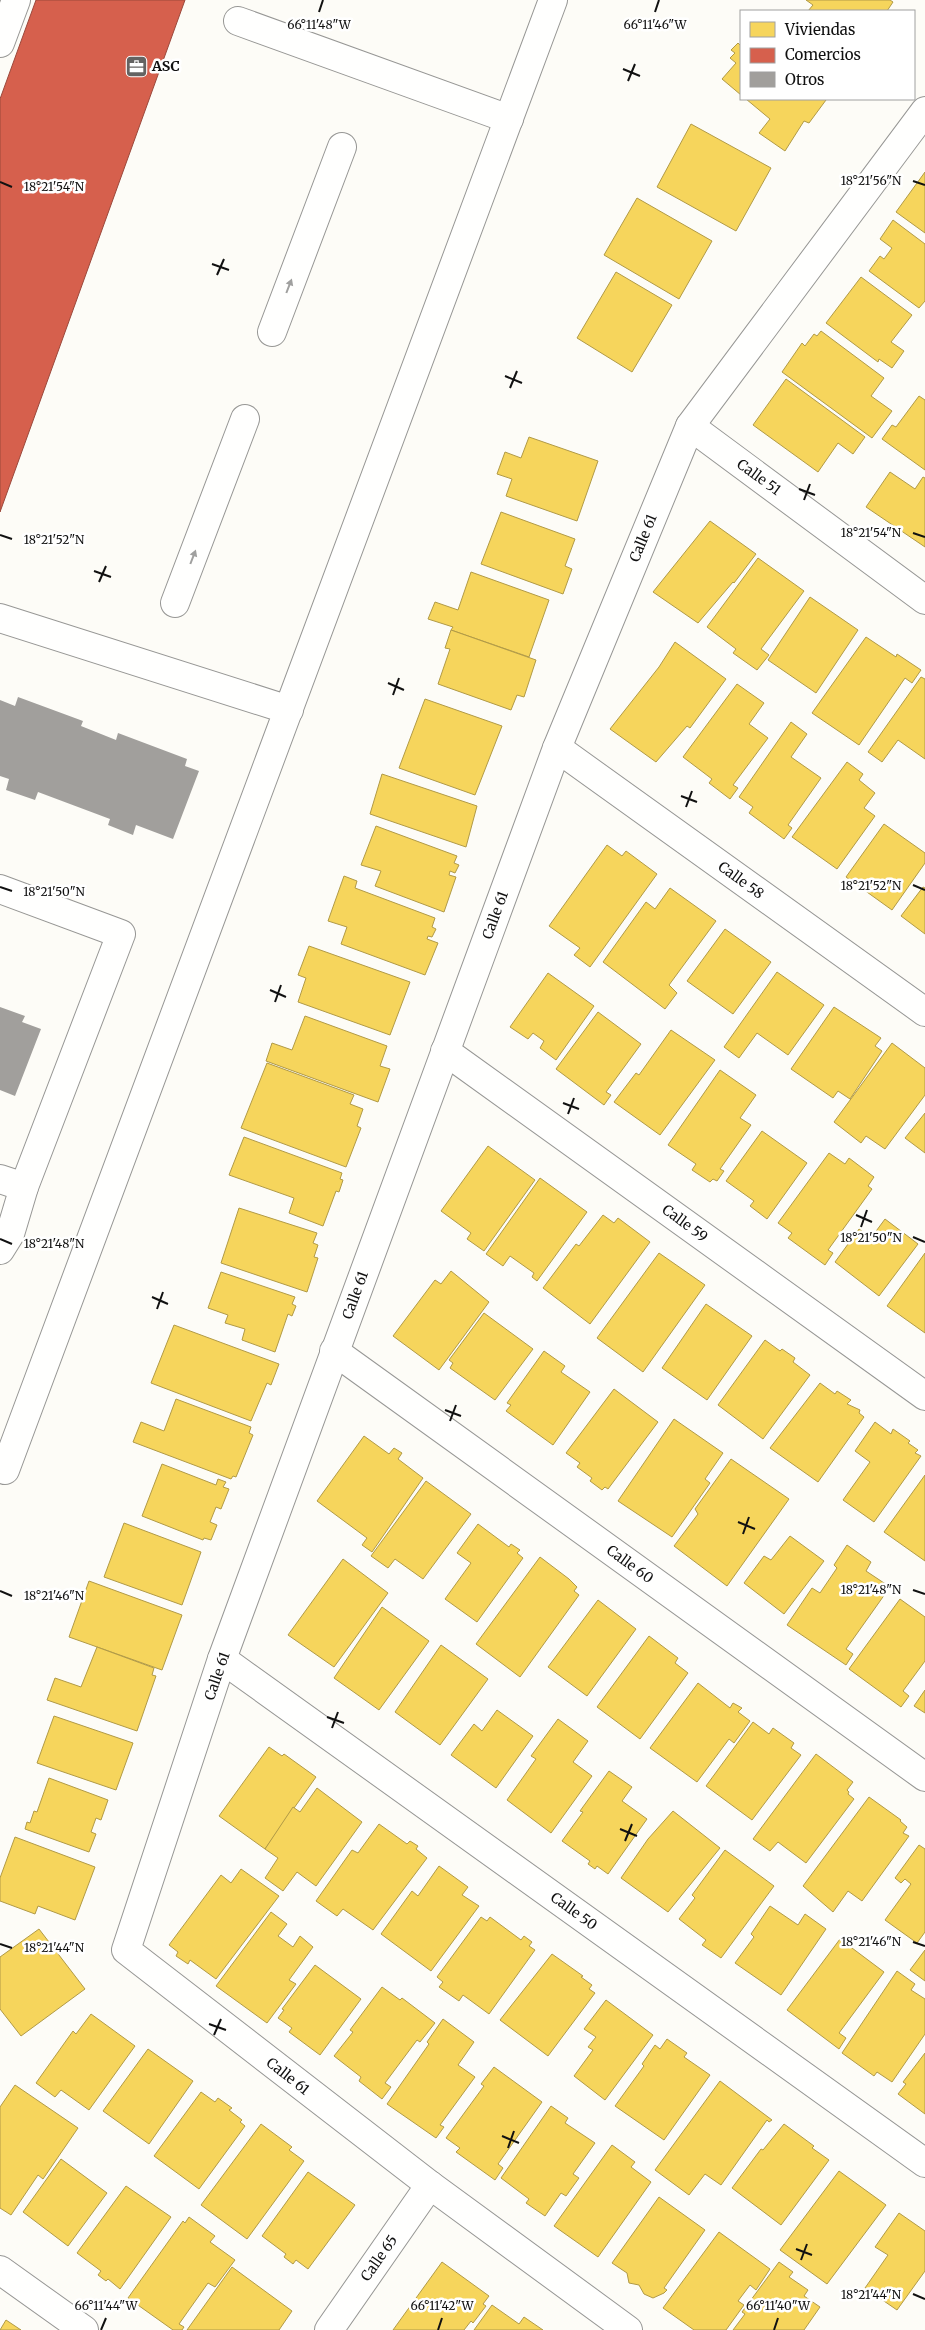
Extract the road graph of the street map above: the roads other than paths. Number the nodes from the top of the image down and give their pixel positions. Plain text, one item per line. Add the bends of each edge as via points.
1 (16, 0) edge
2 (553, 0) edge
3 (238, 21) dead end
4 (0, 44) edge
5 (925, 112) edge
6 (509, 118) junction
7 (342, 147) dead end
8 (272, 332) dead end
9 (245, 419) dead end
10 (690, 426) junction
11 (925, 600) edge
12 (176, 603) dead end
13 (0, 618) edge
14 (289, 710) junction
15 (557, 748) junction
16 (0, 889) edge
17 (925, 1012) edge
18 (446, 1051) junction
19 (12, 1183) edge
20 (0, 1250) edge
21 (334, 1351) junction
22 (925, 1396) edge
23 (0, 1468) edge
24 (222, 1659) junction
25 (925, 1777) edge
26 (925, 2163) edge
27 (430, 2185) junction
28 (0, 2270) edge
29 (84, 2330) edge
30 (329, 2330) edge
31 (628, 2330) edge

1 - 4 street
2 - 6 street
3 - 6 street
5 - 10 street, Calle 61
6 - 14 street
8 -> 7 street
12 -> 9 street
10 - 11 street, Calle 51
10 - 15 street, Calle 61
13 - 14 street
14 - 23 street via 5,1470
15 - 17 street, Calle 58
15 - 18 street, Calle 61
16 - 19 street via 121,934
18 - 21 street, Calle 61
18 - 22 street, Calle 59
19 - 20 street via 10,1234
21 - 24 street, Calle 61
21 - 25 street, Calle 60
24 - 26 street, Calle 50
24 - 27 street, Calle 61 via 126,1950
27 - 30 street, Calle 65
27 - 31 street, Calle 61
28 - 29 street

